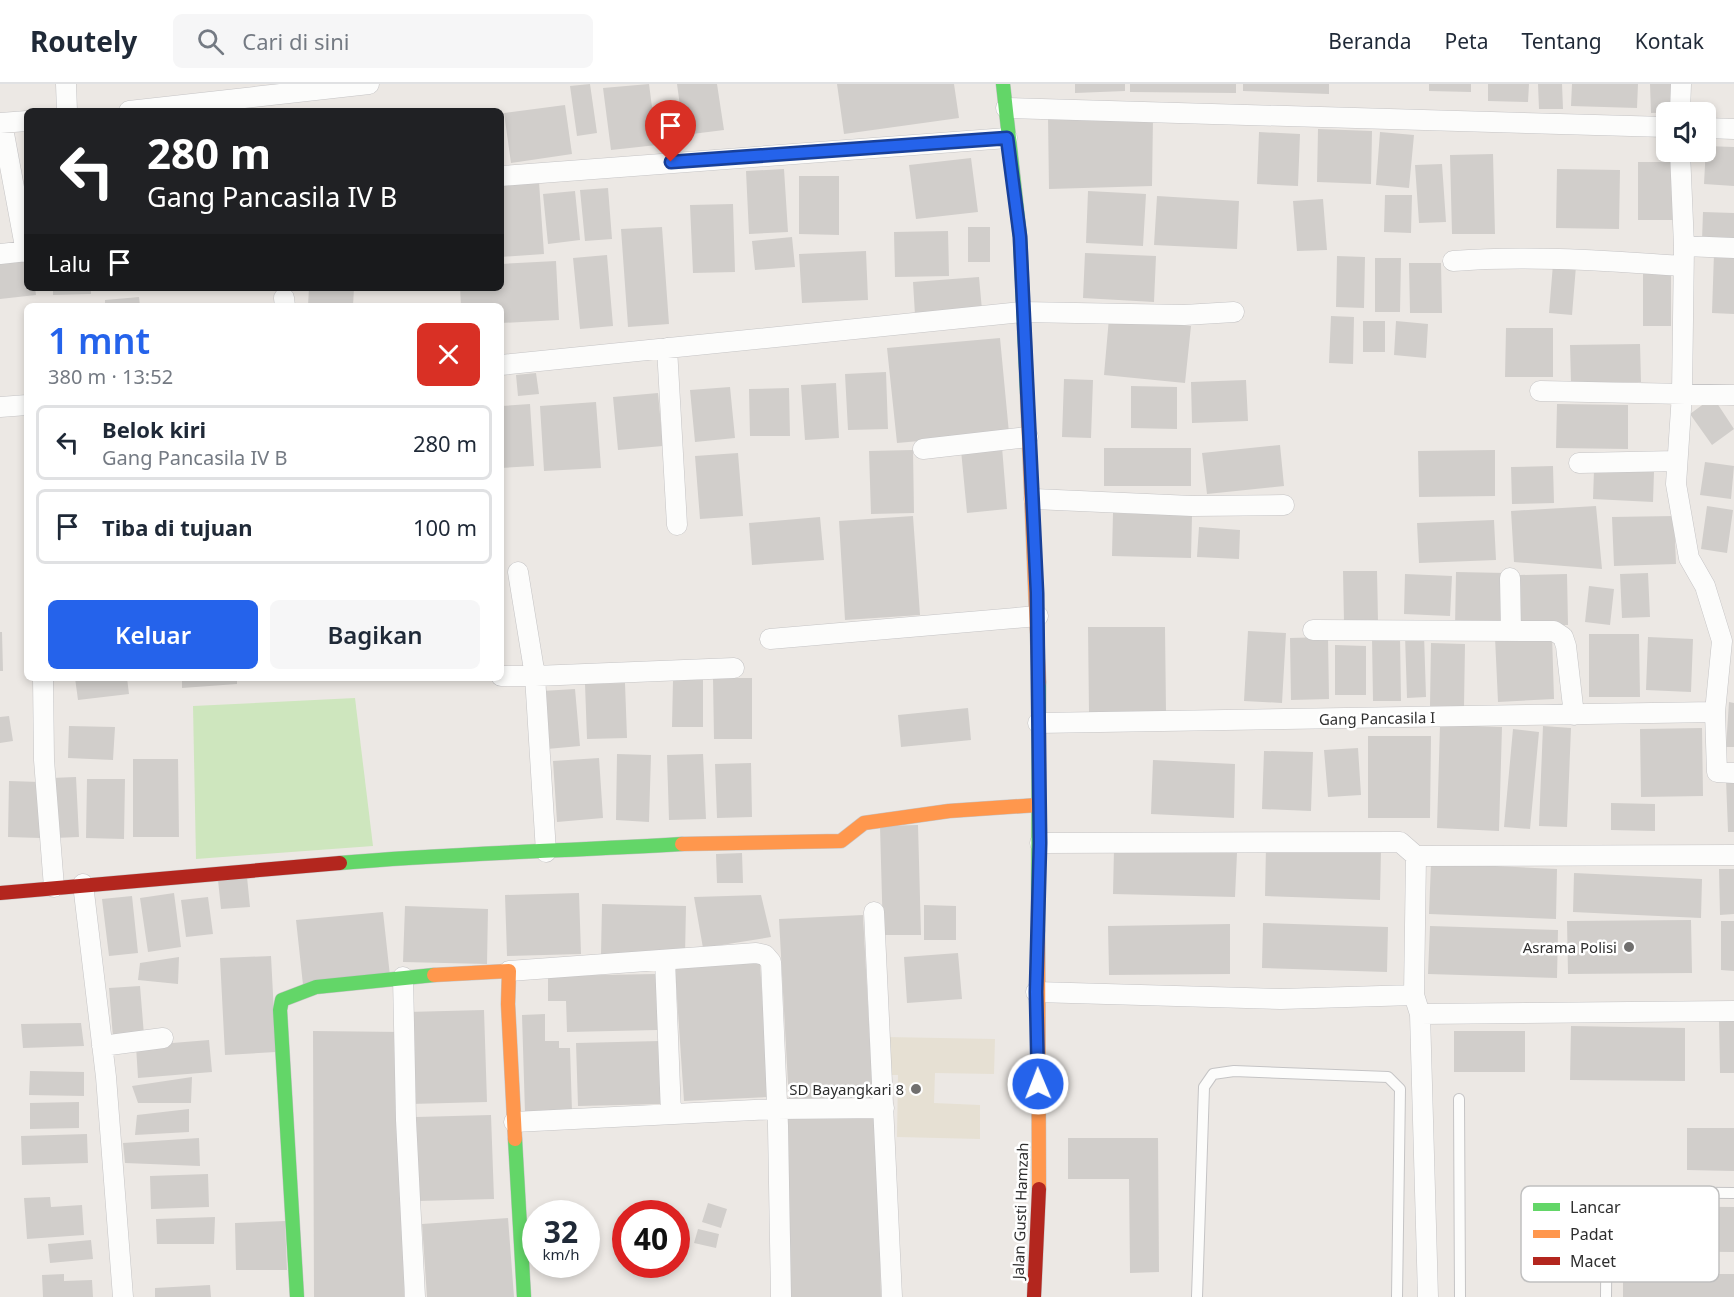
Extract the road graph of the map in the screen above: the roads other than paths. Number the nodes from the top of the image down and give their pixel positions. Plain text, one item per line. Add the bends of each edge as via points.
1 (66, 84) edge
2 (369, 84) edge
3 (1003, 84) edge
4 (1681, 84) edge
5 (1680, 102) edge
6 (67, 108) edge
7 (156, 108) edge
8 (1005, 108) junction
9 (24, 121) edge
10 (1, 123) edge
11 (1656, 127) edge
12 (1716, 128) edge
13 (1734, 129) edge
14 (1007, 138) junction
15 (1680, 162) edge
16 (504, 176) edge
17 (24, 236) edge
18 (1684, 246) junction
19 (1734, 248) edge
20 (24, 251) edge
21 (0, 254) edge
22 (1453, 261) dead end
23 (1682, 267) junction
24 (1022, 312) junction
25 (1234, 312) dead end
26 (667, 348) junction
27 (504, 365) edge
28 (1540, 391) dead end
29 (1682, 394) junction
30 (1734, 395) edge
31 (24, 405) edge
32 (0, 408) edge
33 (1028, 437) junction
34 (923, 449) dead end
35 (1677, 461) junction
36 (1579, 463) dead end
37 (1034, 499) junction
38 (1284, 505) dead end
39 (677, 525) dead end
40 (518, 572) dead end
41 (1510, 578) dead end
42 (1038, 616) junction
43 (1313, 630) dead end
44 (1511, 631) junction
45 (770, 639) dead end
46 (1728, 641) edge
47 (734, 668) dead end
48 (504, 676) edge
49 (535, 676) junction
50 (43, 681) edge
51 (1715, 712) junction
52 (1574, 716) junction
53 (1038, 723) junction
54 (1734, 772) edge
55 (1038, 806) junction
56 (1040, 843) junction
57 (546, 852) junction
58 (1734, 855) edge
59 (1416, 856) junction
60 (83, 884) junction
61 (54, 887) junction
62 (0, 893) edge
63 (874, 912) dead end
64 (665, 960) junction
65 (508, 971) junction
66 (403, 977) junction
67 (1036, 992) junction
68 (1414, 995) junction
69 (1734, 1011) edge
70 (1420, 1014) junction
71 (163, 1038) dead end
72 (102, 1046) junction
73 (1459, 1099) dead end
74 (884, 1108) junction
75 (776, 1109) junction
76 (671, 1114) junction
77 (514, 1122) junction
78 (1719, 1193) edge
79 (1734, 1193) edge
80 (123, 1297) edge
81 (297, 1297) edge
82 (415, 1297) edge
83 (525, 1297) edge
84 (781, 1297) edge
85 (892, 1297) edge
86 (1034, 1297) edge
87 (1197, 1297) edge
88 (1397, 1297) edge
89 (1428, 1297) edge
90 (1460, 1297) edge

1 - 6 street
2 - 7 street
3 - 8 street, Jalan Gusti Hamzah
4 - 5 street
8 - 11 street
8 - 14 street, Jalan Gusti Hamzah
9 - 10 street
10 - 17 street
12 - 13 street
14 - 16 street
14 - 24 street, Jalan Gusti Hamzah via 1020,237
15 - 18 street
18 - 19 street
18 - 23 street
20 - 21 street
22 - 23 street via 1614,262
23 - 29 street
24 - 25 street
24 - 26 street
24 - 33 street, Jalan Gusti Hamzah
26 - 27 street
26 - 39 street
28 - 29 street
29 - 30 street
29 - 35 street
31 - 32 street
33 - 34 street
33 - 37 street, Jalan Gusti Hamzah
35 - 36 street
35 - 46 street via 1685,546
37 - 38 street via 1192,506
37 - 42 street, Jalan Gusti Hamzah
40 - 49 street
41 - 44 street
42 - 45 street
42 - 53 street, Jalan Gusti Hamzah
43 - 44 street
44 - 52 street via 1548,629 1563,637
46 - 51 street
47 - 49 street
48 - 49 street
49 - 57 street
50 - 61 street
51 - 52 street, Gang Pancasila I
51 - 54 street via 1717,772
52 - 53 street, Gang Pancasila I
53 - 55 street, Jalan Gusti Hamzah
55 - 56 street, Jalan Gusti Hamzah
55 - 57 street via 949,811 864,823 841,840
56 - 59 street via 1400,842
56 - 67 street, Jalan Gusti Hamzah
57 - 60 street via 426,855
58 - 59 street
59 - 68 street
60 - 61 street
60 - 72 street
61 - 62 street
63 - 74 street
64 - 65 street
64 - 75 street via 756,953 771,962
64 - 76 street
65 - 66 street
65 - 77 street
66 - 81 street via 314,988 293,992 282,999
66 - 82 street
67 - 68 street via 1281,999
67 - 86 street, Jalan Gusti Hamzah via 1040,1175
68 - 70 street
69 - 70 street
70 - 89 street
71 - 72 street
72 - 80 street
73 - 90 lane
74 - 75 street
74 - 85 street
75 - 76 street
75 - 84 street
76 - 77 street
77 - 83 street
78 - 79 lane
87 - 88 lane via 1204,1087 1213,1074 1234,1071 1388,1077 1400,1089

